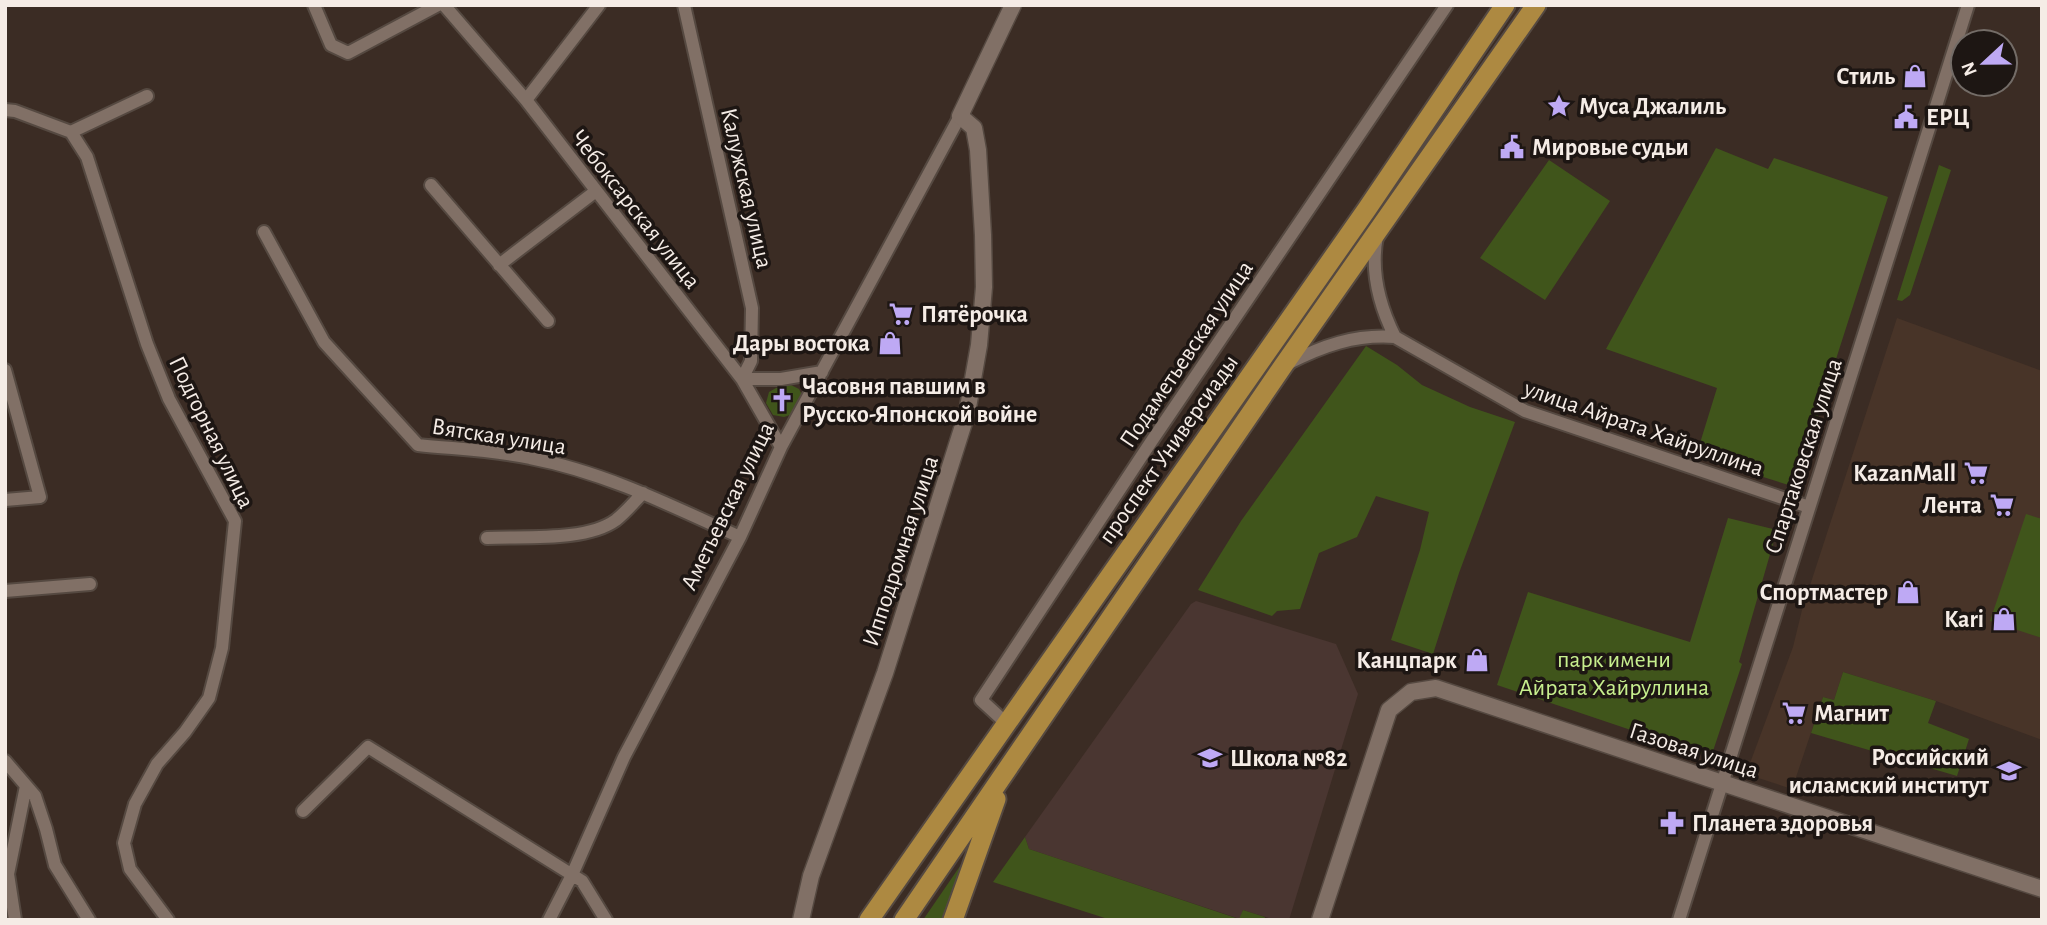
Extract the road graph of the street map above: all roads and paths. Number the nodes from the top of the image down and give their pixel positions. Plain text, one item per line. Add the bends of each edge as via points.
1 (314, 5) edge
2 (438, 5) edge
3 (444, 5) edge
4 (599, 5) edge
5 (684, 5) edge
6 (1013, 5) edge
7 (1447, 5) edge
8 (1505, 5) edge
9 (1536, 5) edge
10 (1968, 5) edge
11 (147, 96) dead end
12 (526, 100) junction
13 (5, 110) edge
14 (960, 116) junction
15 (71, 132) junction
16 (431, 185) dead end
17 (596, 191) junction
18 (264, 232) dead end
19 (1377, 234) junction
20 (499, 265) junction
21 (548, 321) dead end
22 (1395, 337) junction
23 (1283, 366) junction
24 (5, 370) edge
25 (822, 372) junction
26 (742, 379) junction
27 (781, 447) junction
28 (643, 493) junction
29 (5, 500) edge
30 (1809, 507) junction
31 (740, 537) junction
32 (486, 538) dead end
33 (90, 584) dead end
34 (5, 591) edge
35 (1006, 723) junction
36 (5, 761) edge
37 (1004, 775) junction
38 (1721, 783) junction
39 (26, 786) junction
40 (303, 811) dead end
41 (572, 875) junction
42 (2042, 889) edge
43 (15, 920) edge
44 (89, 920) edge
45 (168, 920) edge
46 (549, 920) edge
47 (606, 920) edge
48 (801, 920) edge
49 (869, 920) edge
50 (904, 920) edge
51 (953, 920) edge
52 (1320, 920) edge
53 (1679, 920) edge

1 - 2 street via 331,45 348,53
3 - 12 street, Чебоксарская улица
4 - 12 street
5 - 26 street, Калужская улица via 752,308 751,361
6 - 14 street, Аметьевская улица
7 - 35 street, Подаметьевская улица via 981,700
8 - 35 main road, проспект Универсиады
9 - 19 main road, проспект Универсиады
10 - 30 street, Спартаковская улица
11 - 15 street
12 - 17 street, Чебоксарская улица
13 - 15 street
14 - 25 street, Аметьевская улица
14 - 48 street, Ипподромная улица via 974,128 978,150 984,287 967,413 885,673 811,876
15 - 45 street, Подгорная улица via 86,157 169,399 235,521 222,648 209,698 157,764 135,804 124,843 130,869
16 - 20 street
17 - 20 street
17 - 26 street, Чебоксарская улица
18 - 28 street, Вятская улица via 324,342 418,445 529,457
19 - 22 street via 1377,287
19 - 23 main road, проспект Универсиады
20 - 21 street
22 - 23 street via 1340,341
22 - 30 street, улица Айрата Хайруллина via 1525,411
23 - 37 main road, проспект Универсиады
24 - 29 street via 40,497
25 - 26 street
25 - 27 street, Аметьевская улица
26 - 27 street, Чебоксарская улица
27 - 31 street, Аметьевская улица
28 - 31 street, Вятская улица
28 - 32 street via 615,521 599,528 577,534
30 - 38 street, Спартаковская улица
31 - 41 street, Аметьевская улица via 624,757
33 - 34 street
35 - 49 main road, проспект Универсиады
36 - 39 street
37 - 50 main road, проспект Универсиады
37 - 51 main road
38 - 42 street, Газовая улица
38 - 52 street, Газовая улица via 1436,688 1411,692 1390,710
38 - 53 street, Спартаковская улица
39 - 43 street via 8,874
39 - 44 street via 35,796 55,865
40 - 41 street via 368,747
41 - 46 street, Аметьевская улица
41 - 47 street via 582,881

